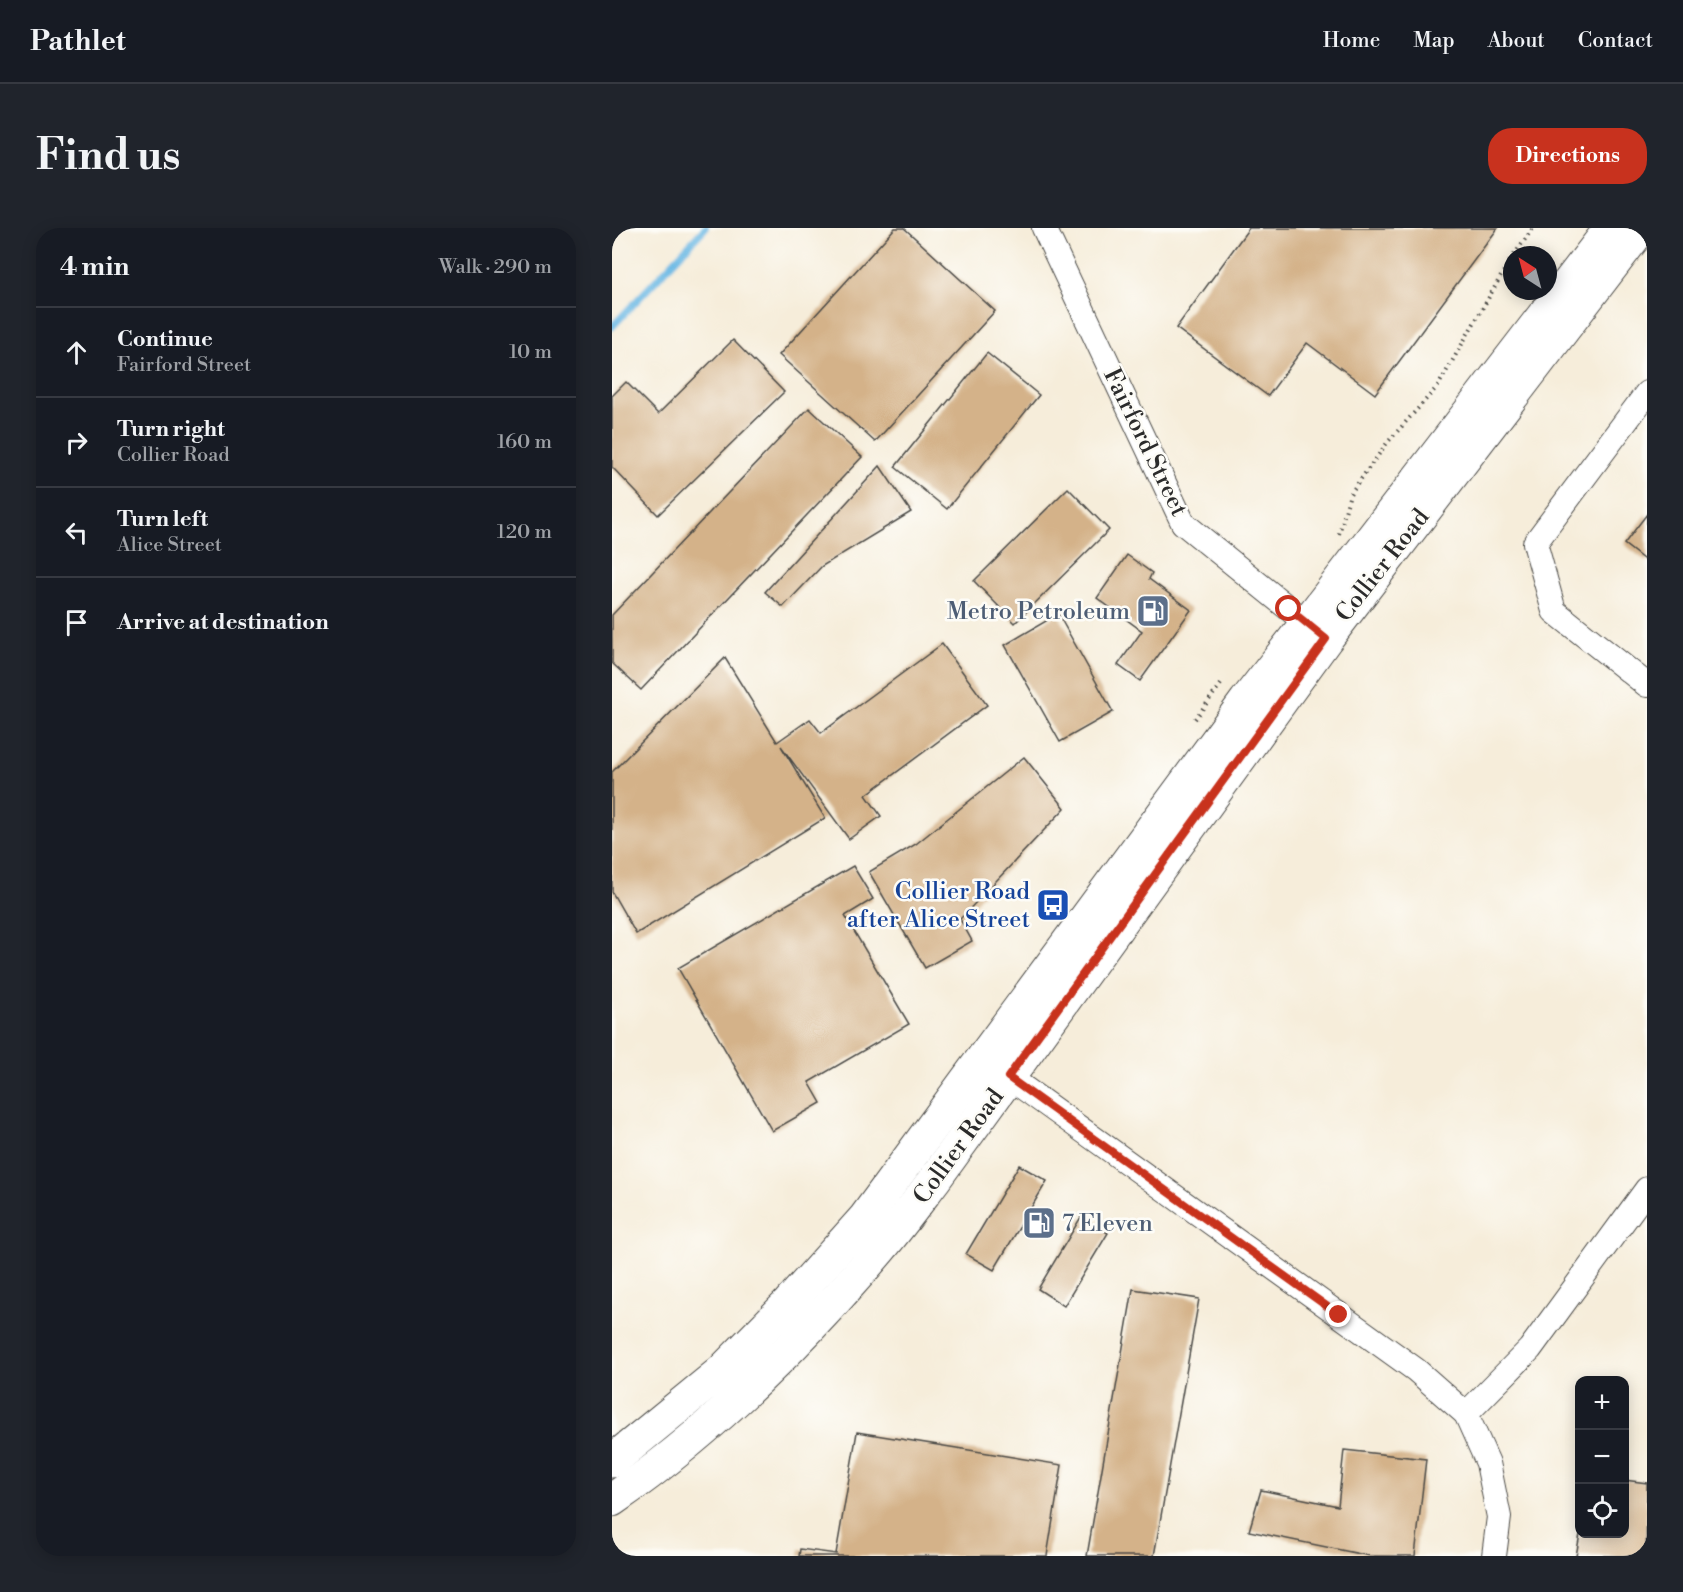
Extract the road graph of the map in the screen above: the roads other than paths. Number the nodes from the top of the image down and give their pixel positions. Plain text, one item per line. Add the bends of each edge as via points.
1 (1044, 228) edge
2 (1611, 228) edge
3 (1641, 228) edge
4 (1647, 393) edge
5 (1317, 631) junction
6 (1647, 685) edge
7 (983, 1058) junction
8 (1008, 1077) junction
9 (1647, 1189) edge
10 (1466, 1414) junction
11 (612, 1461) edge
12 (612, 1500) edge
13 (1494, 1556) edge

1 - 5 street, Fairford Street via 1184,523
2 - 5 main road, Collier Road
3 - 5 main road, Collier Road
4 - 6 street via 1534,543 1554,611
5 - 7 main road, Collier Road via 1232,720
5 - 8 main road, Collier Road
7 - 8 street
7 - 11 main road, Collier Road via 865,1218 789,1303 722,1371
8 - 10 street via 1416,1370
8 - 12 main road, Collier Road via 876,1254 798,1342 710,1425
9 - 10 street via 1530,1349
10 - 13 street via 1488,1462 1499,1516

